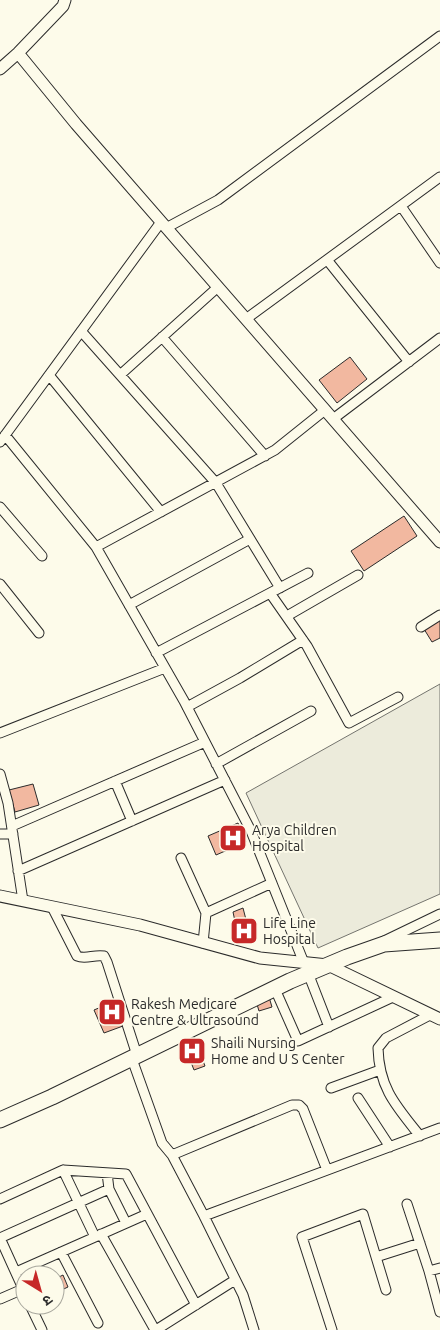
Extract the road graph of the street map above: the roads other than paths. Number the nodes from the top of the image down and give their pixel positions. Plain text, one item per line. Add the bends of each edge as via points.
1 (65, 0) edge
2 (440, 36) edge
3 (18, 53) junction
4 (0, 69) edge
5 (439, 180) edge
6 (401, 206) junction
7 (164, 225) junction
8 (328, 260) junction
9 (440, 263) edge
10 (218, 287) junction
11 (246, 319) junction
12 (81, 331) junction
13 (162, 337) junction
14 (440, 338) edge
15 (409, 362) junction
16 (49, 375) junction
17 (120, 375) junction
18 (325, 410) junction
19 (333, 419) junction
20 (2, 438) edge
21 (264, 456) junction
22 (216, 482) junction
23 (0, 507) edge
24 (162, 512) junction
25 (250, 539) junction
26 (440, 542) edge
27 (96, 547) junction
28 (42, 556) dead end
29 (308, 573) dead end
30 (358, 575) dead end
31 (0, 584) edge
32 (280, 588) junction
33 (270, 593) junction
34 (129, 605) junction
35 (286, 616) junction
36 (440, 616) edge
37 (421, 627) dead end
38 (39, 633) dead end
39 (303, 640) junction
40 (156, 653) junction
41 (165, 668) junction
42 (398, 697) dead end
43 (187, 706) junction
44 (311, 710) dead end
45 (0, 732) edge
46 (205, 742) junction
47 (216, 764) junction
48 (0, 774) edge
49 (225, 780) junction
50 (115, 781) junction
51 (132, 821) junction
52 (12, 830) junction
53 (0, 834) edge
54 (181, 858) dead end
55 (18, 871) junction
56 (272, 883) junction
57 (0, 896) edge
58 (23, 900) junction
59 (52, 907) junction
60 (206, 913) junction
61 (440, 914) edge
62 (440, 940) edge
63 (203, 943) junction
64 (384, 944) junction
65 (366, 949) junction
66 (440, 950) edge
67 (328, 965) junction
68 (306, 968) junction
69 (290, 981) junction
70 (275, 989) junction
71 (393, 997) junction
72 (435, 1017) edge
73 (329, 1027) junction
74 (134, 1054) junction
75 (380, 1070) junction
76 (331, 1088) dead end
77 (358, 1098) dead end
78 (0, 1111) edge
79 (0, 1120) edge
80 (440, 1128) edge
81 (420, 1136) junction
82 (390, 1147) junction
83 (172, 1155) junction
84 (63, 1170) junction
85 (328, 1170) junction
86 (106, 1173) junction
87 (108, 1189) junction
88 (0, 1199) edge
89 (78, 1203) junction
90 (406, 1204) dead end
91 (147, 1214) junction
92 (204, 1216) junction
93 (126, 1223) junction
94 (98, 1236) junction
95 (0, 1238) edge
96 (420, 1243) junction
97 (61, 1252) junction
98 (376, 1257) junction
99 (32, 1265) edge
100 (440, 1268) edge
101 (15, 1270) edge
102 (429, 1271) junction
103 (236, 1280) junction
104 (386, 1290) dead end
105 (15, 1294) edge
106 (0, 1299) edge
107 (196, 1305) junction
108 (440, 1312) edge
109 (35, 1315) edge
110 (98, 1323) dead end
111 (42, 1330) edge
112 (155, 1330) edge
113 (254, 1330) edge
114 (332, 1330) edge

1 - 3 street
2 - 7 street via 218,200
3 - 4 street
3 - 7 street
5 - 6 street
6 - 8 street
6 - 9 street
7 - 10 street
7 - 12 street
8 - 11 street
8 - 15 street
10 - 11 street
10 - 13 street
11 - 18 street
12 - 16 street
12 - 17 street
13 - 17 street
13 - 21 street
14 - 15 street
15 - 19 street
16 - 20 street
16 - 24 street
17 - 22 street
18 - 19 street
18 - 21 street
19 - 26 street
20 - 27 street
21 - 22 street
22 - 24 street
22 - 25 street
23 - 28 street
24 - 27 street
25 - 32 street
25 - 34 street
27 - 34 street
29 - 32 street
30 - 35 street
31 - 38 street
32 - 33 street
33 - 35 street
33 - 40 street
34 - 40 street
35 - 39 street
36 - 37 street
39 - 42 street via 349,723
39 - 43 street
40 - 41 street
41 - 43 street
41 - 45 street
43 - 46 street
44 - 47 street
46 - 47 street
46 - 50 street
47 - 49 street
48 - 52 street
49 - 51 street
49 - 56 street
50 - 51 street
50 - 52 street
51 - 55 street
52 - 53 street
52 - 55 street
54 - 60 street
55 - 58 street
56 - 60 street
56 - 68 street
57 - 58 street
58 - 59 street
59 - 63 street
59 - 74 street via 77,956 104,956
60 - 63 street
61 - 65 street
62 - 64 main road
63 - 68 street
64 - 65 main road
64 - 66 main road
65 - 67 main road
67 - 68 main road
67 - 71 street
68 - 69 main road
68 - 73 street
69 - 70 main road
69 - 74 main road via 261,990
70 - 73 street via 298,1041
70 - 74 main road
71 - 72 street
71 - 73 street
72 - 75 street via 386,1038 378,1048
74 - 78 main road
74 - 79 main road
74 - 83 street via 162,1142
75 - 76 street
75 - 81 street via 394,1103
77 - 82 street
80 - 81 street
81 - 82 street
82 - 85 street
83 - 85 street via 299,1104
83 - 92 street
84 - 86 street
84 - 88 street
84 - 89 street
85 - 92 street
86 - 87 street
86 - 91 street via 126,1174
87 - 89 street
87 - 93 street
89 - 94 street
89 - 95 street
90 - 96 street
91 - 93 street
91 - 107 street
92 - 103 street
93 - 94 street
94 - 97 street
94 - 112 street
95 - 101 street
96 - 98 street
96 - 102 street
97 - 99 street
97 - 110 street
98 - 104 street
98 - 114 street via 363,1214 302,1237
100 - 102 street
102 - 108 street
103 - 107 street
103 - 113 street
105 - 106 street
107 - 112 street
109 - 111 street

